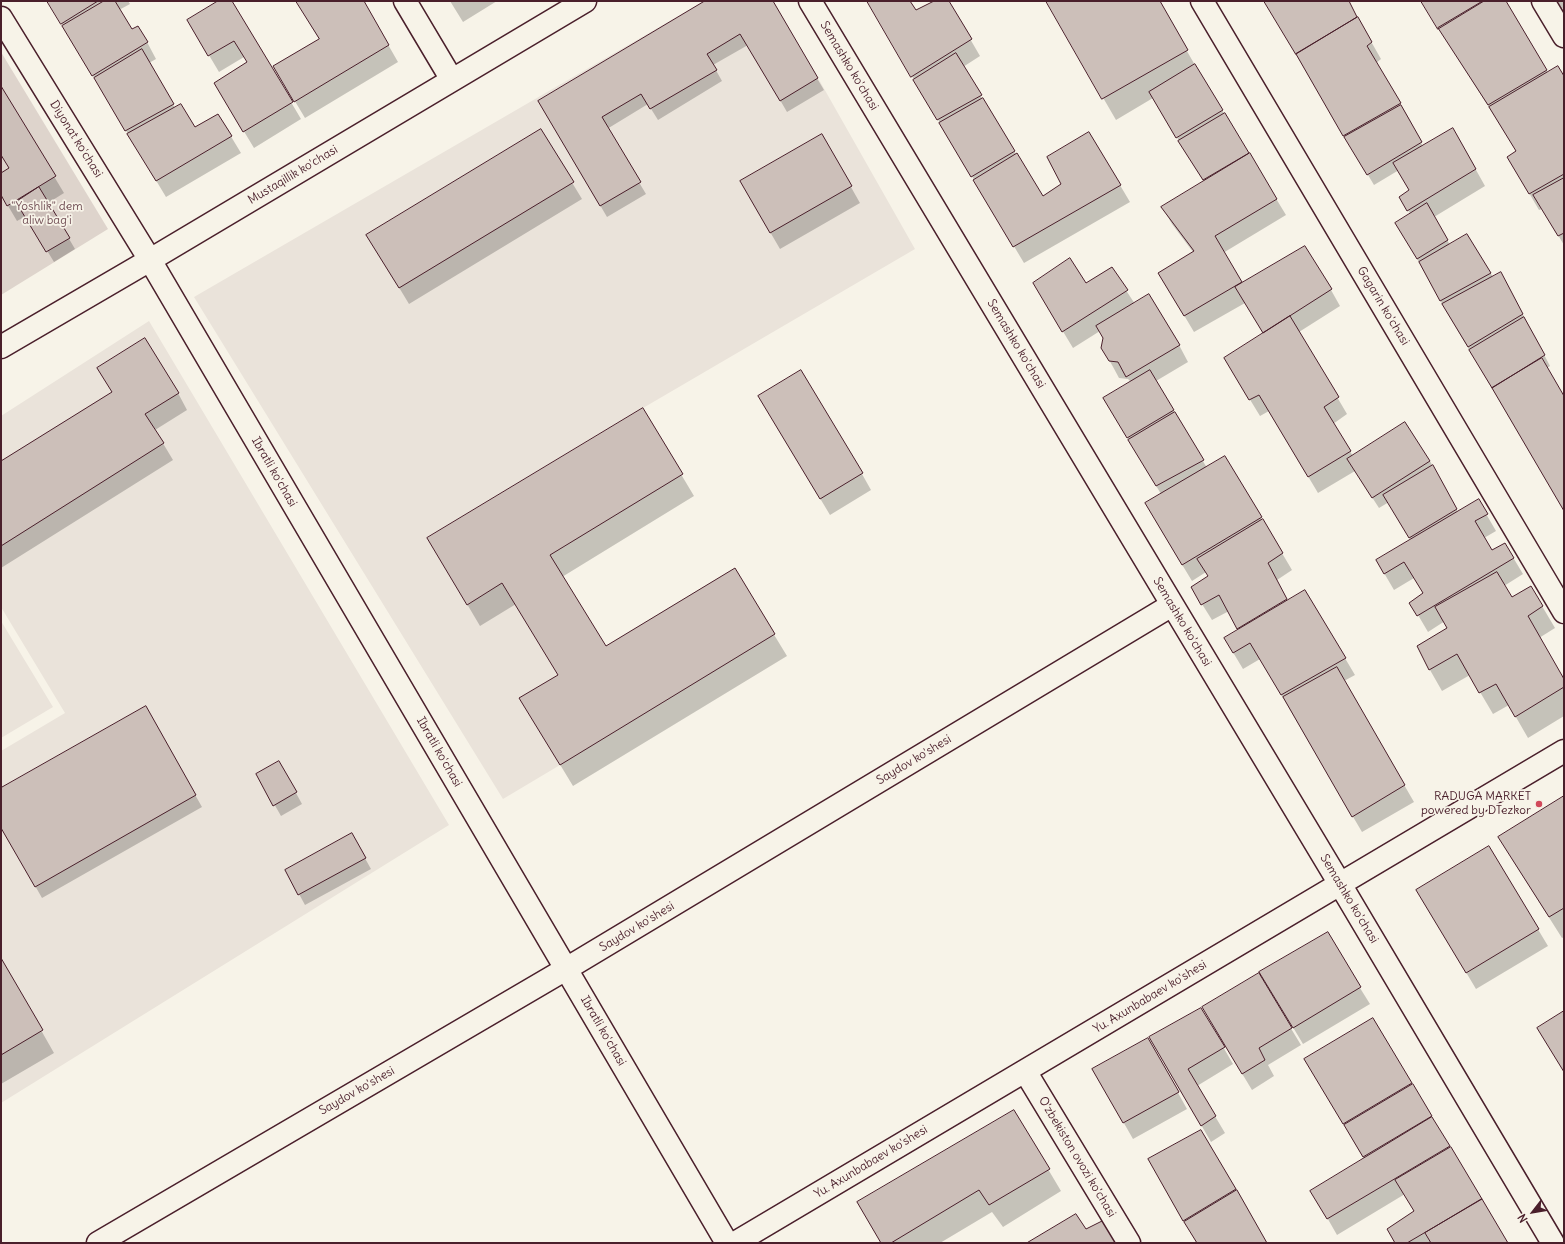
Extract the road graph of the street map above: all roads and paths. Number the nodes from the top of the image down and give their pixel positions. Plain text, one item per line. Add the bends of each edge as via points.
1 (406, 1) edge
2 (585, 1) edge
3 (810, 1) edge
4 (1202, 1) edge
5 (1543, 1) edge
6 (1, 18) edge
7 (1564, 36) edge
8 (452, 80) junction
9 (150, 260) junction
10 (1, 347) edge
11 (1172, 605) junction
12 (1564, 612) edge
13 (1564, 751) edge
14 (1340, 884) junction
15 (566, 969) junction
16 (1025, 1071) junction
17 (98, 1243) edge
18 (727, 1243) edge
19 (735, 1243) edge
20 (1129, 1243) edge
21 (1553, 1243) edge

1 - 8 street
2 - 8 street, Mustaqillik ko'chasi
3 - 11 street, Semashko ko'chasi
4 - 12 street, Gagarin ko'chasi
5 - 7 street
6 - 9 street, Diyonat ko'chasi
8 - 9 street, Mustaqillik ko'chasi
9 - 10 street, Mustaqillik ko'chasi
9 - 15 street, Ibratli ko'chasi
11 - 14 street, Semashko ko'chasi
11 - 15 street, Saydov ko'shesi
13 - 14 street, Yu. Axunbabaev ko'shesi
14 - 16 street, Yu. Axunbabaev ko'shesi
14 - 21 street, Semashko ko'chasi
15 - 17 street, Saydov ko'shesi
15 - 18 street, Ibratli ko'chasi
16 - 19 street, Yu. Axunbabaev ko'shesi
16 - 20 street, O'zbekiston ovozi ko'chasi

